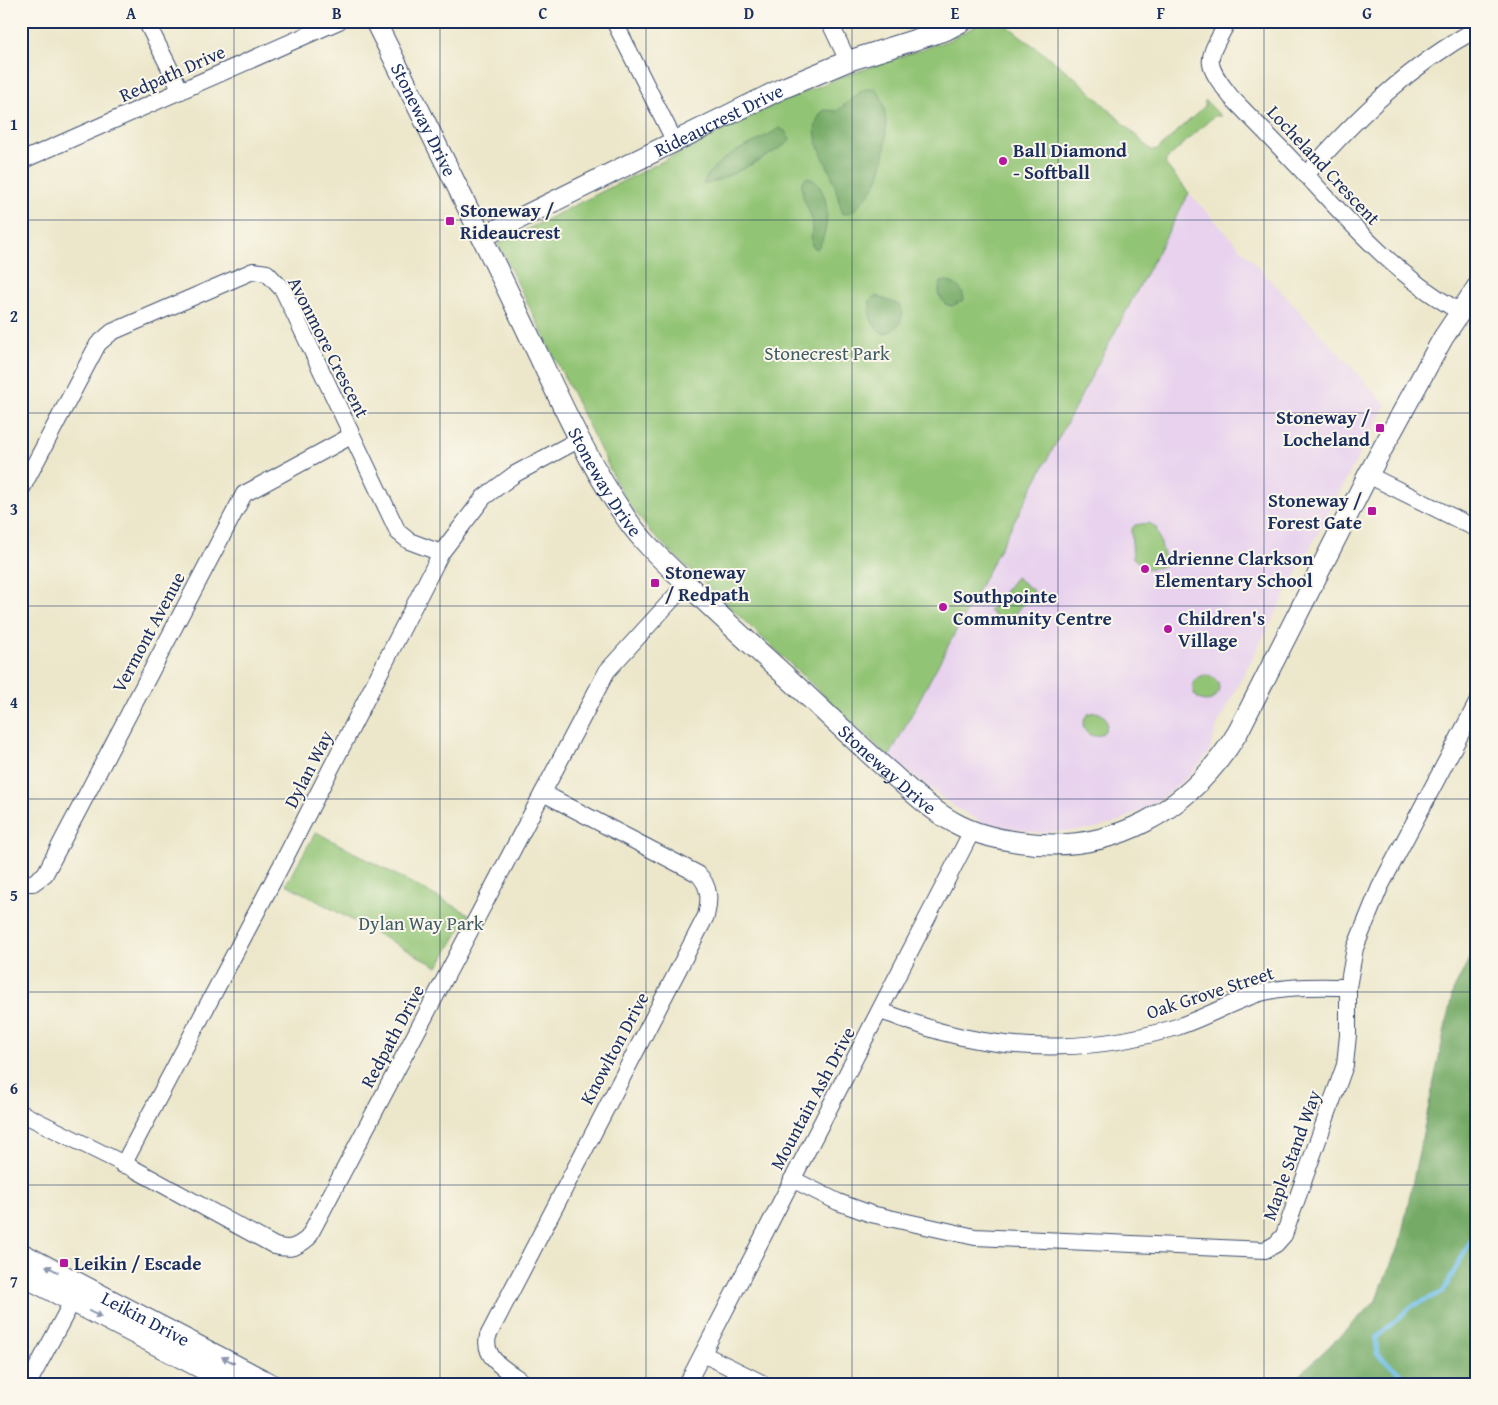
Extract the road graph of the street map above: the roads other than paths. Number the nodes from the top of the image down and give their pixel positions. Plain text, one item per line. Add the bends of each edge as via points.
1 (146, 21) edge
2 (339, 21) edge
3 (375, 21) edge
4 (614, 21) edge
5 (829, 21) edge
6 (963, 21) edge
7 (1228, 21) edge
8 (1477, 29) edge
9 (848, 62) junction
10 (180, 91) junction
11 (674, 140) junction
12 (21, 161) edge
13 (1306, 175) junction
14 (482, 237) junction
15 (1477, 287) edge
16 (1459, 311) junction
17 (351, 436) junction
18 (580, 439) junction
19 (26, 469) edge
20 (1368, 475) junction
21 (21, 490) edge
22 (1477, 529) edge
23 (441, 553) junction
24 (686, 583) junction
25 (1477, 703) edge
26 (543, 793) junction
27 (972, 831) junction
28 (21, 883) edge
29 (1348, 987) junction
30 (881, 1011) junction
31 (21, 1114) edge
32 (123, 1165) junction
33 (792, 1179) junction
34 (21, 1253) edge
35 (21, 1275) edge
36 (77, 1293) junction
37 (703, 1354) junction
38 (28, 1384) edge
39 (232, 1384) edge
40 (271, 1384) edge
41 (526, 1384) edge
42 (687, 1384) edge
43 (764, 1384) edge

1 - 10 street
2 - 10 street, Redpath Drive
3 - 14 street, Stoneway Drive
4 - 11 street
5 - 9 street
6 - 9 street, Rideaucrest Drive via 936,34
7 - 13 street, Locheland Crescent via 1210,54 1212,70 1231,97
8 - 13 street via 1440,52 1384,95 1359,117
9 - 11 street, Rideaucrest Drive
10 - 12 street, Redpath Drive
11 - 14 street, Rideaucrest Drive
13 - 16 street, Locheland Crescent via 1362,236 1396,267
14 - 18 street, Stoneway Drive
15 - 16 street, Stoneway Drive
16 - 20 street, Stoneway Drive
17 - 19 street, Avonmore Crescent via 282,290 267,273 253,271 112,332 98,344
17 - 23 street, Avonmore Crescent via 398,532 409,541
17 - 28 street, Vermont Avenue via 244,494 45,874 33,883
18 - 23 street, Dylan Way via 515,474 484,497
18 - 24 street, Stoneway Drive via 628,522
19 - 21 street
20 - 22 street
20 - 27 street, Stoneway Drive via 1238,732 1219,762 1185,797 1141,825 1088,842 1036,844 1002,840
23 - 32 street, Dylan Way
24 - 26 street, Redpath Drive via 607,671
24 - 27 street, Stoneway Drive via 910,791 952,822
25 - 29 street, Maple Stand Way via 1380,887 1355,948
26 - 32 street, Redpath Drive via 312,1229 298,1247 286,1249 275,1246
26 - 41 street, Knowlton Drive via 698,874 705,881 709,896 706,916 488,1336 486,1343 492,1358
27 - 30 street, Mountain Ash Drive
29 - 30 street, Oak Grove Street via 1287,988 1259,993 1178,1027 1099,1045 1054,1048 981,1041 941,1032
29 - 33 street, Maple Stand Way via 1345,1065 1284,1235 1265,1250 974,1237 870,1214
30 - 33 street, Mountain Ash Drive
31 - 32 street, Redpath Drive
33 - 37 street, Mountain Ash Drive
36 -> 34 street, Leikin Drive
35 - 36 street, Leikin Drive
36 - 38 street
36 -> 39 street, Leikin Drive
40 -> 36 street, Leikin Drive
37 - 42 street, Mountain Ash Drive
37 - 43 street

